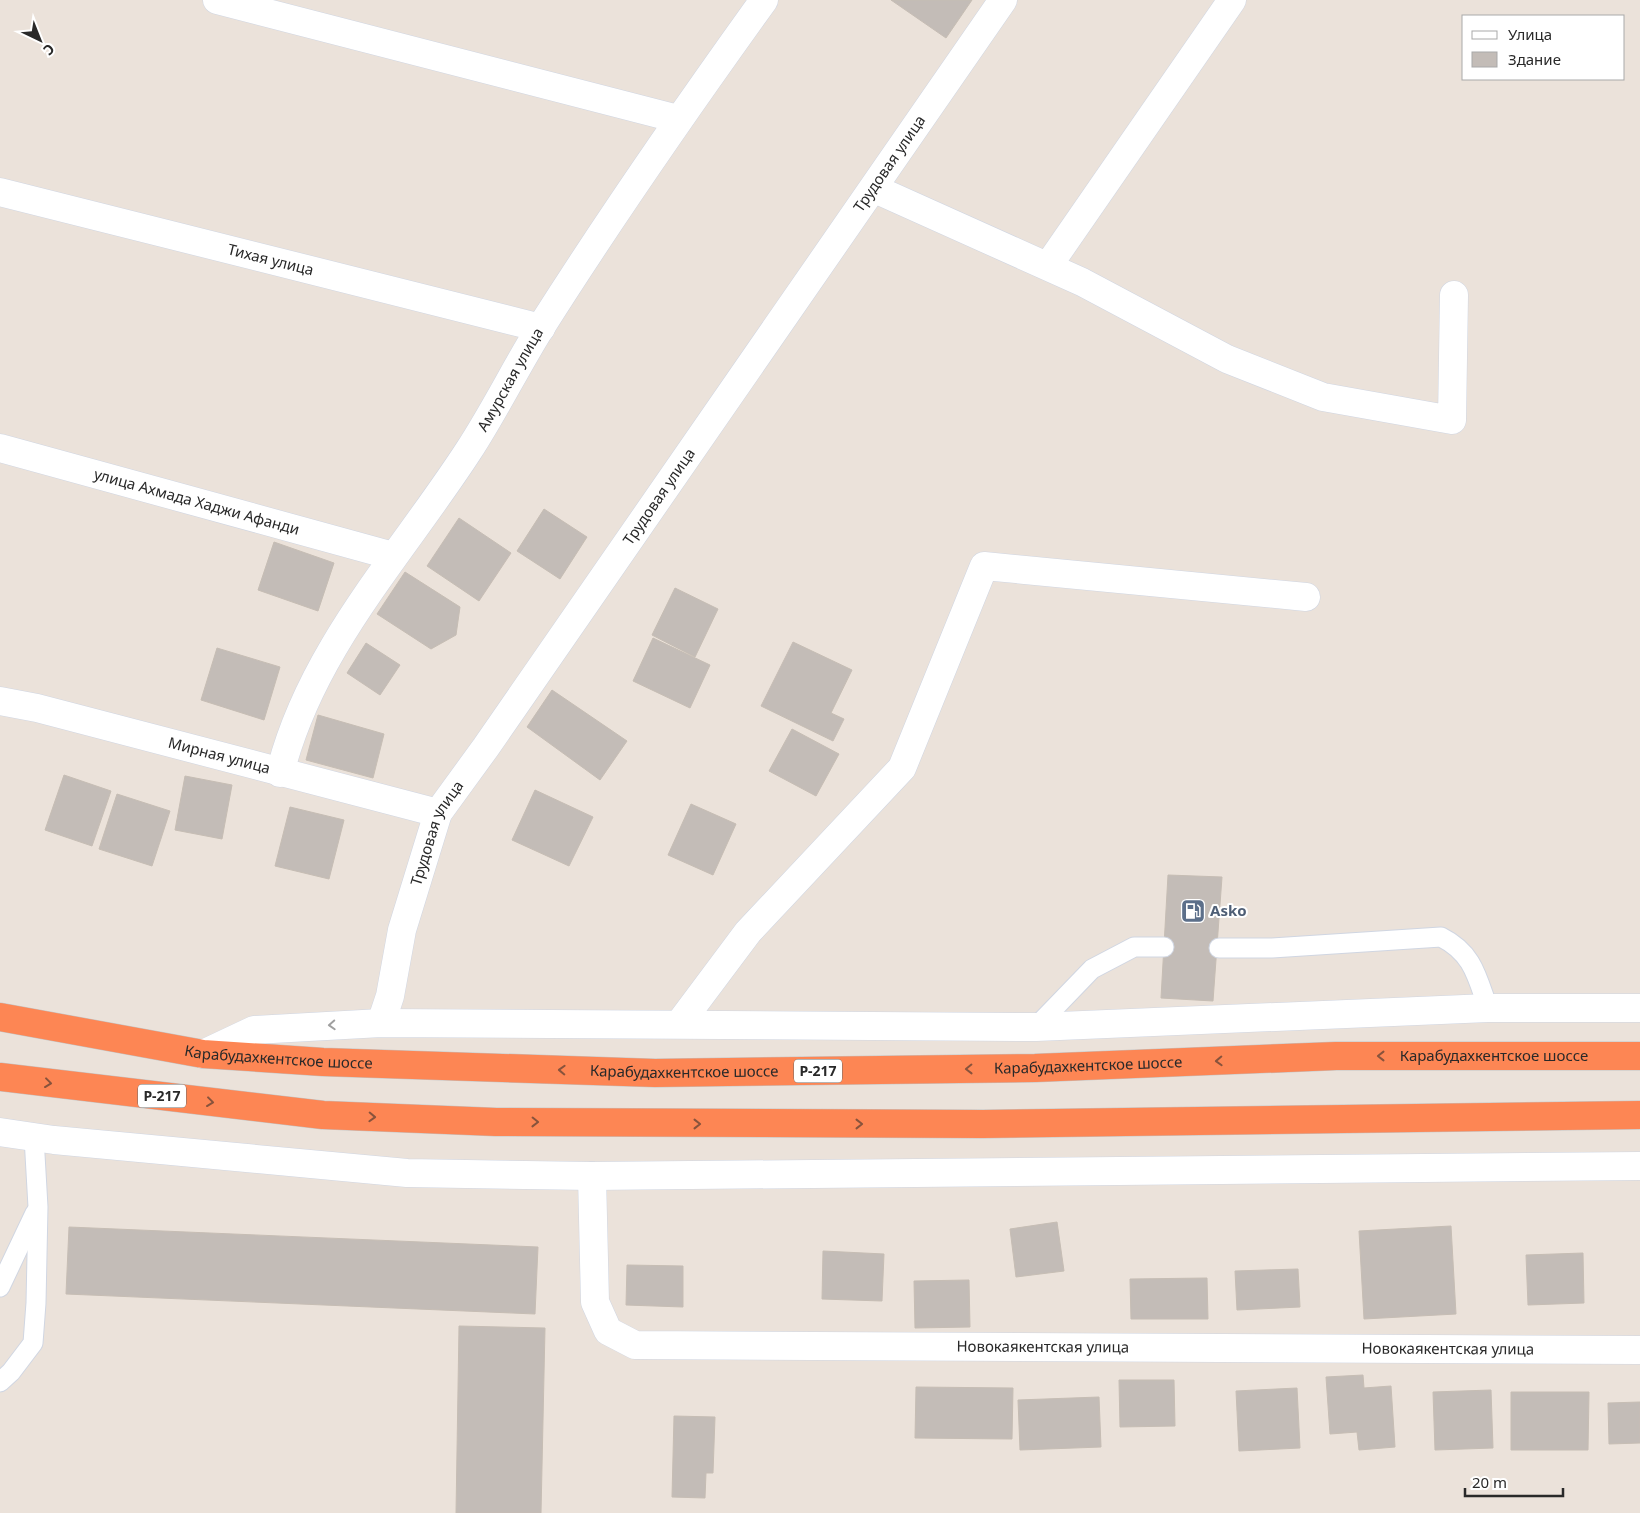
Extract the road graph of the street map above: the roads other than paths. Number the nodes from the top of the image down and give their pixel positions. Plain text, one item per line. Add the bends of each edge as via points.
1 (218, 0) edge
2 (764, 0) edge
3 (1003, 0) edge
4 (1232, 0) edge
5 (678, 119) junction
6 (875, 188) junction
7 (0, 192) edge
8 (1048, 266) junction
9 (1454, 295) dead end
10 (541, 328) junction
11 (0, 448) edge
12 (393, 556) junction
13 (1306, 597) dead end
14 (0, 701) edge
15 (280, 773) junction
16 (438, 813) junction
17 (1164, 947) dead end
18 (1218, 948) dead end
19 (1488, 1008) junction
20 (1640, 1008) edge
21 (0, 1017) edge
22 (381, 1023) junction
23 (680, 1023) junction
24 (1036, 1027) junction
25 (203, 1054) junction
26 (1640, 1056) edge
27 (0, 1077) edge
28 (1640, 1115) edge
29 (0, 1132) edge
30 (34, 1137) junction
31 (1640, 1166) edge
32 (592, 1176) junction
33 (38, 1207) junction
34 (0, 1287) edge
35 (1640, 1350) edge
36 (0, 1382) edge

1 - 5 street
2 - 5 street, Амурская улица
3 - 6 street, Трудовая улица
4 - 8 street
5 - 10 street, Амурская улица
6 - 8 street
6 - 16 street, Трудовая улица
7 - 10 street, Тихая улица
8 - 9 street via 1227,359 1323,397 1452,420
10 - 12 street, Амурская улица via 469,450
11 - 12 street, улица Ахмада Хаджи Афанди
12 - 15 street, Амурская улица via 341,635 305,698
13 - 23 street via 984,566 902,768 748,932
14 - 15 street, Мирная улица
15 - 16 street, Мирная улица
16 - 22 street, Трудовая улица via 402,930 390,996
17 - 24 lane via 1134,947 1092,969
18 - 19 lane via 1272,948 1441,937 1458,945 1473,967
19 - 20 street
19 - 24 street
21 - 25 highway, Карабудахкентское шоссе / Р-217
22 - 23 street
22 -> 25 street via 254,1030
23 - 24 street
26 -> 25 highway, Карабудахкентское шоссе / Р-217 via 1336,1056 1035,1068 654,1073 323,1062
27 -> 28 highway, Р-217 via 323,1115 496,1122 983,1124
29 - 30 street
30 - 32 street via 407,1173
30 - 33 lane
31 - 32 street
32 - 35 street, Новокаякентская улица via 595,1302 608,1331 635,1345
33 - 34 lane
33 - 36 lane via 33,1343 12,1372

